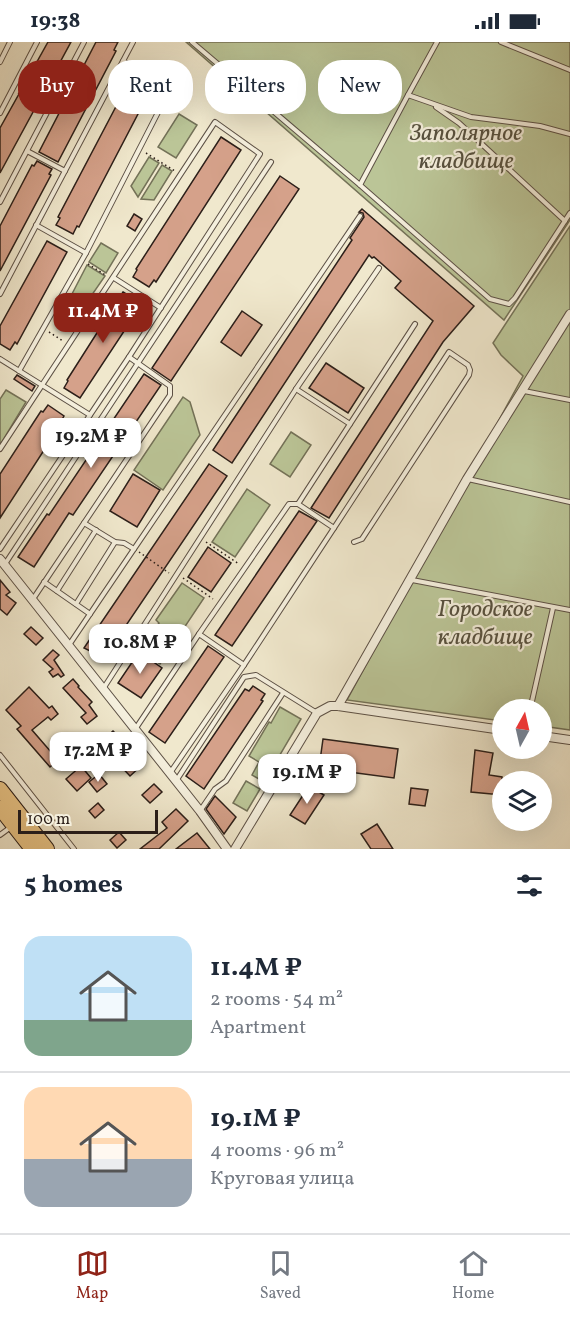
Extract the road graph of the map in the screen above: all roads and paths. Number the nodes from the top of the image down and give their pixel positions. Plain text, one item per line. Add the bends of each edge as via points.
1 (10, 42) edge
2 (37, 42) edge
3 (84, 42) edge
4 (133, 42) edge
5 (192, 42) edge
6 (436, 42) edge
7 (501, 42) edge
8 (75, 60) edge
9 (124, 60) edge
10 (0, 62) edge
11 (570, 70) edge
12 (12, 90) junction
13 (108, 90) edge
14 (18, 93) edge
15 (408, 95) junction
16 (433, 105) junction
17 (0, 112) edge
18 (46, 114) edge
19 (157, 114) edge
20 (570, 134) edge
21 (139, 149) junction
22 (27, 151) junction
23 (271, 162) dead end
24 (65, 171) junction
25 (181, 175) junction
26 (360, 185) junction
27 (0, 202) edge
28 (570, 213) edge
29 (360, 216) dead end
30 (565, 221) junction
31 (36, 225) junction
32 (86, 253) junction
33 (82, 260) junction
34 (379, 268) dead end
35 (114, 279) junction
36 (0, 294) edge
37 (161, 308) junction
38 (570, 314) edge
39 (416, 324) dead end
40 (44, 328) junction
41 (70, 345) junction
42 (129, 357) junction
43 (0, 359) edge
44 (138, 363) junction
45 (19, 371) junction
46 (43, 386) junction
47 (296, 389) junction
48 (522, 391) junction
49 (570, 400) edge
50 (90, 415) junction
51 (350, 424) junction
52 (0, 449) edge
53 (467, 479) junction
54 (570, 502) edge
55 (298, 504) junction
56 (84, 523) junction
57 (334, 528) junction
58 (96, 530) junction
59 (200, 538) junction
60 (114, 542) junction
61 (354, 542) dead end
62 (0, 549) edge
63 (134, 549) junction
64 (2, 562) edge
65 (245, 568) junction
66 (176, 575) junction
67 (410, 580) junction
68 (44, 582) junction
69 (57, 591) junction
70 (32, 600) junction
71 (220, 603) junction
72 (76, 604) junction
73 (553, 608) junction
74 (570, 610) edge
75 (90, 614) junction
76 (200, 634) junction
77 (68, 646) junction
78 (244, 665) junction
79 (103, 689) junction
80 (283, 693) junction
81 (532, 699) edge
82 (338, 706) junction
83 (317, 713) junction
84 (492, 729) edge
85 (135, 730) junction
86 (552, 737) edge
87 (570, 740) edge
88 (0, 755) edge
89 (170, 774) junction
90 (176, 782) junction
91 (0, 789) edge
92 (1, 811) edge
93 (200, 811) junction
94 (14, 825) junction
95 (0, 835) edge
96 (32, 849) edge
97 (47, 849) edge
98 (74, 849) edge
99 (227, 849) edge
100 (235, 849) edge

1 - 10 lane
2 - 12 lane
3 - 8 lane
4 - 9 lane
5 - 26 lane
6 - 15 lane
7 - 11 lane
12 - 14 path
12 - 17 lane
13 - 24 lane
15 - 16 lane
15 - 26 lane
16 - 20 lane via 471,117
16 - 30 lane via 459,123
18 - 22 lane
19 - 21 lane
21 - 25 path
21 - 32 lane
22 - 24 lane
22 - 27 lane
23 - 44 lane
24 - 31 lane
25 - 35 lane
25 - 37 lane via 215,122 260,154
26 - 30 lane via 490,299 502,303 509,304 515,298
28 - 30 lane
29 - 63 lane
31 - 32 lane
31 - 36 lane
32 - 33 lane
33 - 35 path
33 - 40 lane
34 - 47 lane
35 - 37 lane
35 - 41 lane
37 - 42 lane
38 - 48 street
39 - 51 lane
40 - 41 path
40 - 45 lane
41 - 46 lane
42 - 44 lane
42 - 50 lane
43 - 45 lane
44 - 56 lane via 170,386 170,395
44 - 64 lane
45 - 46 lane
46 - 50 lane
46 - 52 lane
47 - 51 lane
47 - 59 lane
48 - 49 lane
48 - 53 street
50 - 62 lane
51 - 55 lane
53 - 54 lane
53 - 67 street
55 - 57 lane
55 - 65 lane via 287,506
56 - 58 lane
56 - 68 lane
57 - 61 lane via 448,352 468,365 469,375 362,539
57 - 78 lane
58 - 60 lane
58 - 69 lane
59 - 65 path
59 - 66 lane
60 - 63 lane
60 - 72 lane
63 - 66 path
63 - 75 lane
64 - 70 street
65 - 71 lane
66 - 71 path
66 - 79 lane
67 - 73 lane
67 - 82 street
68 - 69 lane
68 - 70 lane
69 - 72 lane
70 - 77 street
71 - 76 lane
72 - 75 lane
73 - 74 lane
73 - 81 lane
75 - 77 lane
76 - 78 lane
76 - 85 lane
77 - 79 street
78 - 89 lane
79 - 85 street
80 - 83 lane
80 - 90 lane via 256,675 244,677
80 - 93 lane via 226,781 215,789
82 - 83 street
82 - 84 street
83 - 100 street
85 - 89 street
86 - 87 street
88 - 98 lane
89 - 90 street
90 - 93 street
91 - 97 main road
92 - 94 main road
93 - 99 street
94 - 95 lane
94 - 96 main road

